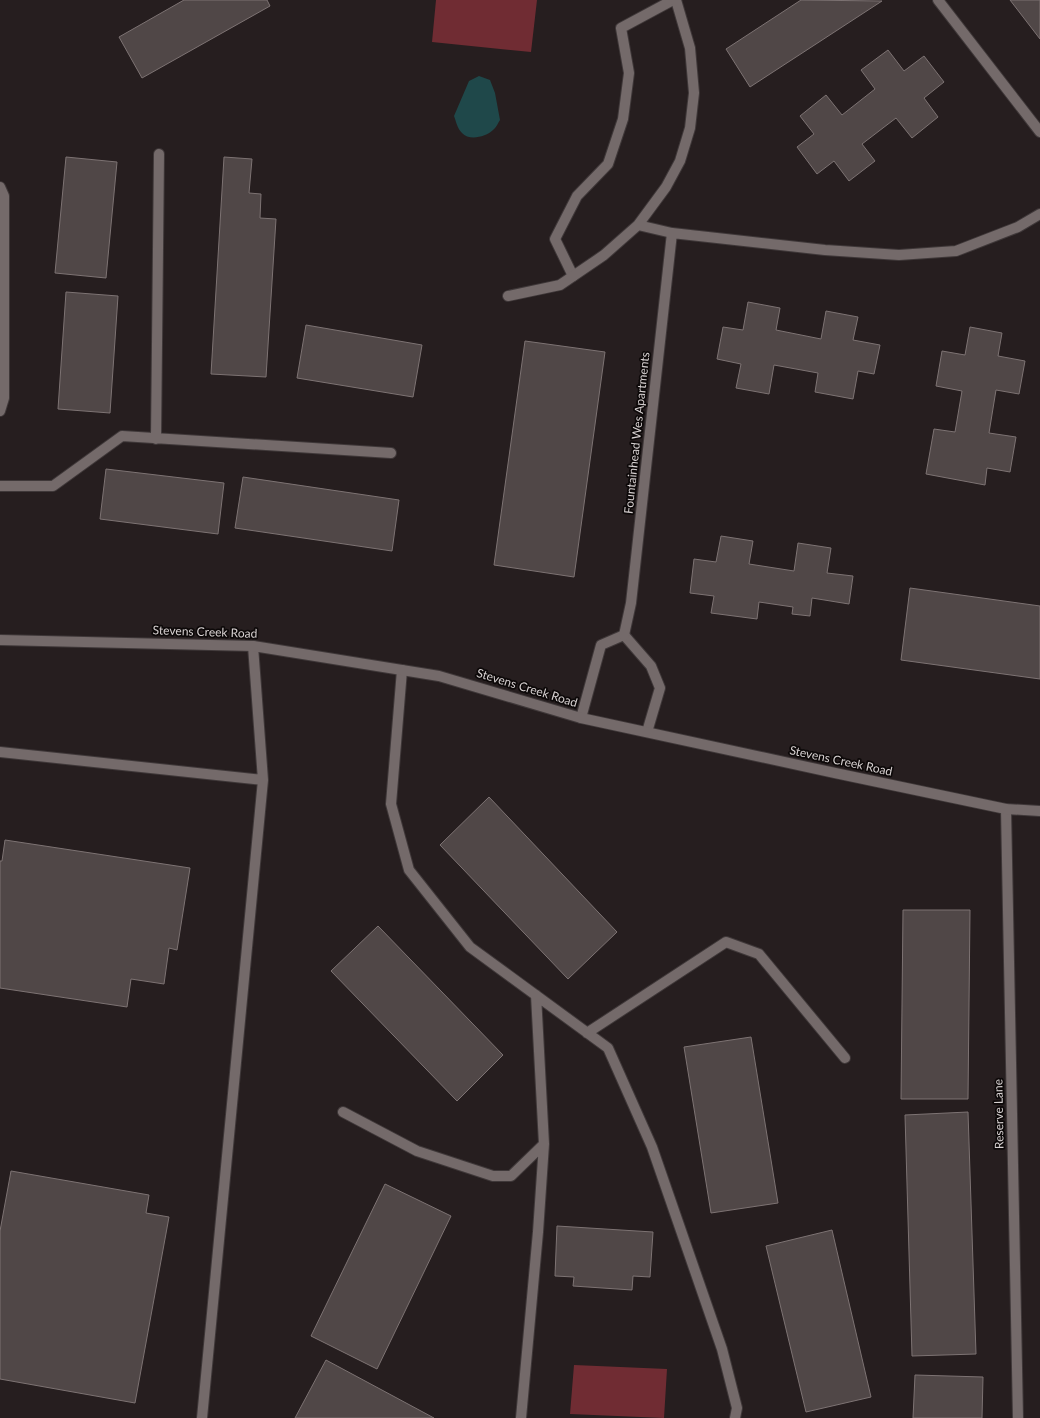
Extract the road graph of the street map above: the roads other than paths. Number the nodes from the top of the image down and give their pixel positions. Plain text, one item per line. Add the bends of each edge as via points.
1 (674, 0) edge
2 (938, 0) edge
3 (1040, 132) edge
4 (159, 154) dead end
5 (0, 187) edge
6 (1040, 214) edge
7 (638, 225) junction
8 (672, 233) junction
9 (573, 276) junction
10 (508, 296) dead end
11 (0, 411) edge
12 (156, 438) junction
13 (391, 454) dead end
14 (0, 486) edge
15 (624, 635) junction
16 (0, 640) edge
17 (253, 646) junction
18 (402, 670) junction
19 (581, 718) junction
20 (647, 732) junction
21 (0, 752) edge
22 (263, 780) junction
23 (1006, 809) junction
24 (1040, 811) edge
25 (536, 995) junction
26 (587, 1033) junction
27 (845, 1058) dead end
28 (343, 1112) dead end
29 (544, 1144) junction
30 (202, 1418) edge
31 (521, 1418) edge
32 (735, 1418) edge
33 (1018, 1418) edge

1 - 7 street via 690,48 694,93 690,128 680,161 666,187
1 - 9 street via 621,28 629,73 623,119 608,164 577,196 555,239
2 - 3 street
4 - 12 street
5 - 11 street via 4,196 4,398
6 - 8 street via 1018,227 956,251 899,255 825,250
7 - 8 street
7 - 9 street via 604,255
8 - 15 street, Fountainhead Wes Apartments via 631,604
9 - 10 street via 560,285
12 - 13 street
12 - 14 street via 122,436 53,486
15 - 19 street via 601,645
15 - 20 street via 651,666 660,688
16 - 17 street, Stevens Creek Road
17 - 18 street, Stevens Creek Road
17 - 22 street
18 - 19 street, Stevens Creek Road via 439,676
18 - 25 street via 392,804 409,870 470,947
19 - 20 street, Stevens Creek Road
20 - 23 street, Stevens Creek Road
21 - 22 street
22 - 30 street
23 - 24 street, Stevens Creek Road
23 - 33 street, Reserve Lane
25 - 26 street
25 - 29 street
26 - 27 street via 726,942 758,954
26 - 32 street via 608,1048 652,1147 722,1349 737,1408
28 - 29 street via 417,1151 493,1176 511,1176
29 - 31 street

